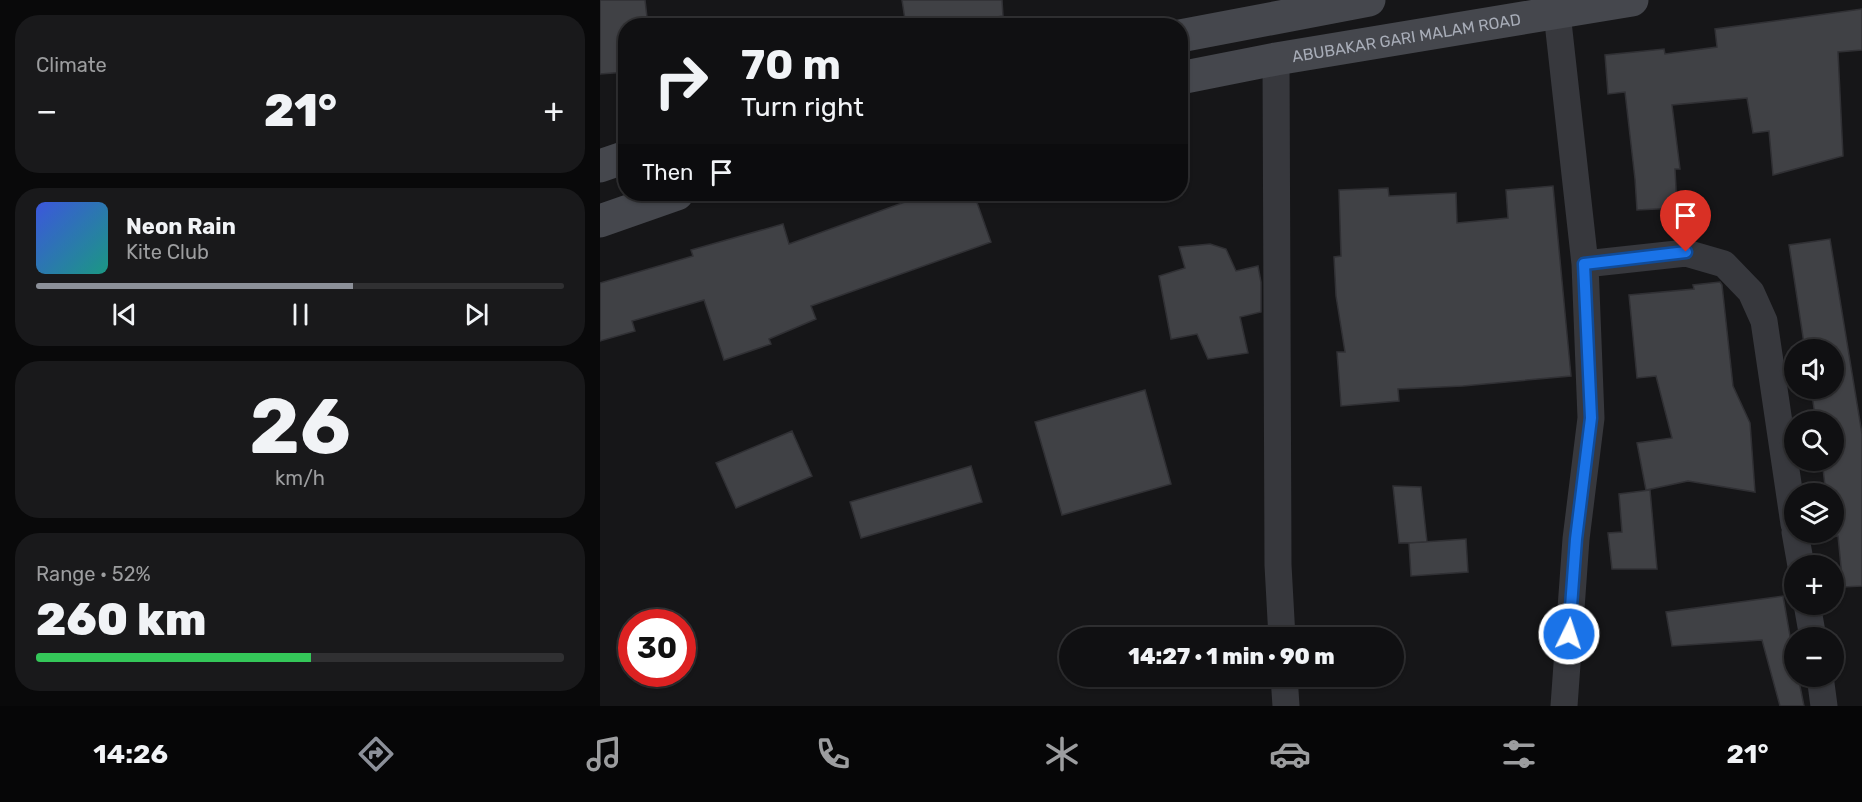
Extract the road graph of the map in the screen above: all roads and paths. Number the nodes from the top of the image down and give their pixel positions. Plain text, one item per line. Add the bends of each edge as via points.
1 (1369, 0) edge
2 (1632, 0) edge
3 (1557, 13) junction
4 (1188, 34) edge
5 (1276, 59) junction
6 (1188, 76) edge
7 (618, 160) edge
8 (600, 166) edge
9 (657, 201) edge
10 (600, 221) edge
11 (1584, 264) junction
12 (1787, 483) edge
13 (1281, 627) edge
14 (1285, 687) edge
15 (1821, 687) edge
16 (1286, 706) edge
17 (1564, 706) edge
18 (1824, 706) edge

1 - 4 street
2 - 3 street, ABUBAKAR GARI MALAM ROAD
3 - 5 street, ABUBAKAR GARI MALAM ROAD
3 - 11 street
5 - 6 street, ABUBAKAR GARI MALAM ROAD
5 - 13 street
7 - 8 street
9 - 10 street
11 - 12 street via 1686,252 1724,264 1751,292 1764,321
11 - 17 street via 1591,418 1576,539
14 - 16 street
15 - 18 street

